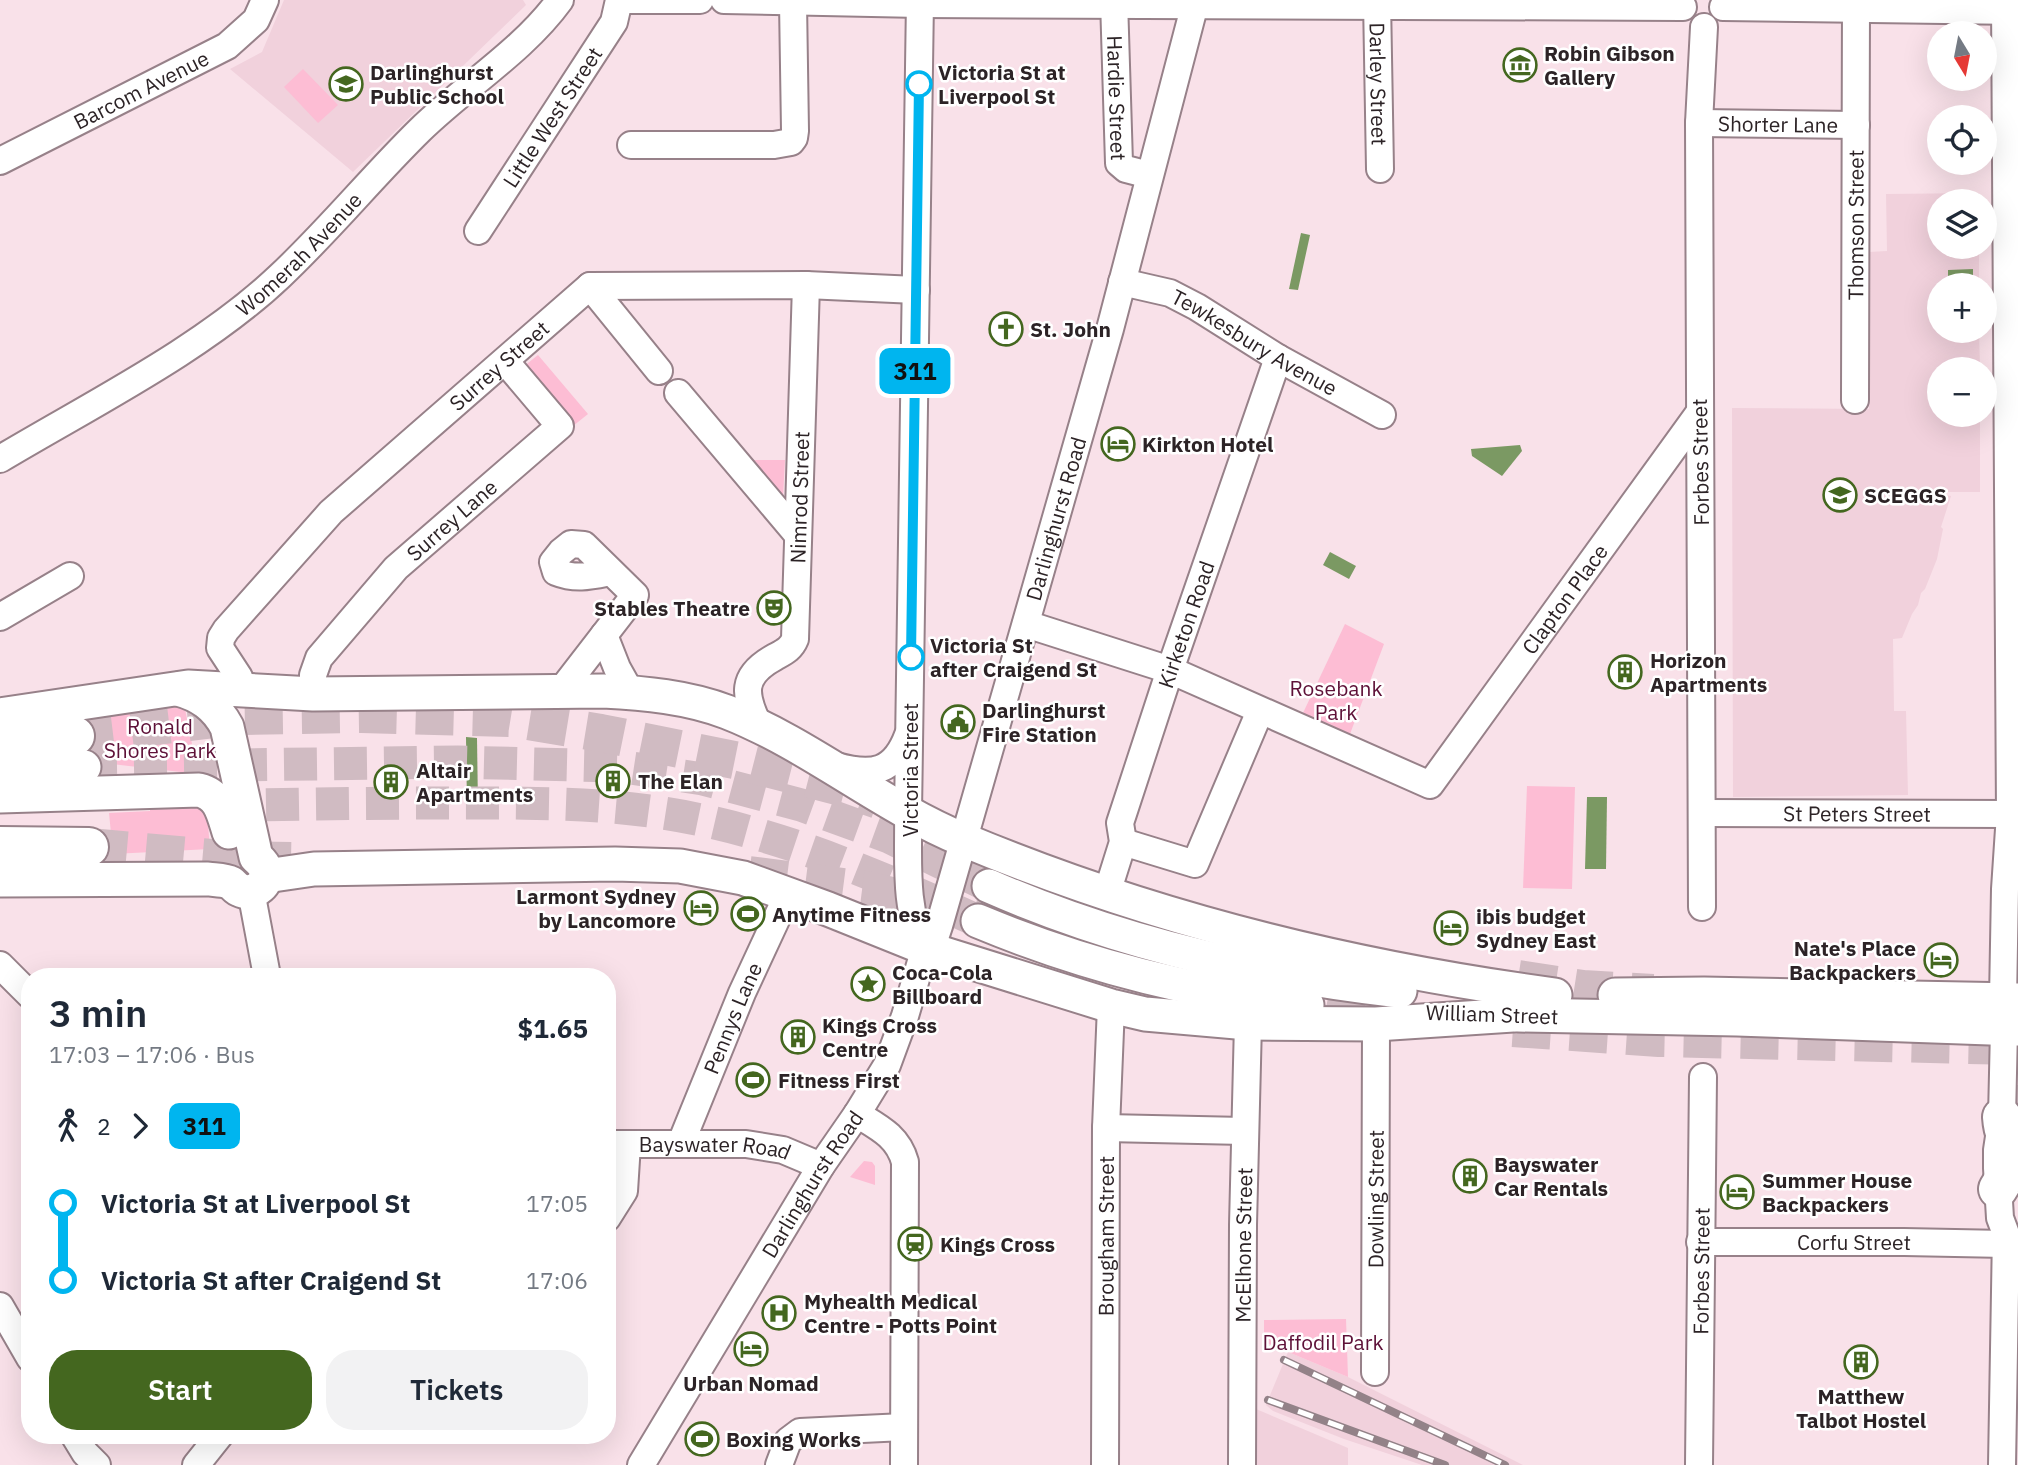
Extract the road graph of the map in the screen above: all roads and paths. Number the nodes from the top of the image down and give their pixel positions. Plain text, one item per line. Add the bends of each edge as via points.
1 (265, 0) edge
2 (560, 0) edge
3 (620, 0) edge
4 (700, 0) edge
5 (724, 0) edge
6 (793, 2) junction
7 (920, 2) edge
8 (1114, 2) edge
9 (1195, 2) edge
10 (1377, 3) edge
11 (1684, 3) edge
12 (1722, 4) edge
13 (1856, 4) edge
14 (2009, 7) edge
15 (1704, 27) junction
16 (1699, 123) junction
17 (1856, 125) junction
18 (631, 145) dead end
19 (0, 161) edge
20 (1380, 169) dead end
21 (1149, 175) junction
22 (478, 231) dead end
23 (1122, 282) junction
24 (807, 285) junction
25 (590, 286) junction
26 (916, 290) junction
27 (1278, 358) junction
28 (505, 361) junction
29 (659, 371) dead end
30 (2013, 385) edge
31 (678, 393) dead end
32 (1855, 400) dead end
33 (1699, 413) junction
34 (1382, 415) dead end
35 (0, 459) edge
36 (2014, 507) edge
37 (798, 535) junction
38 (611, 572) dead end
39 (70, 576) dead end
40 (0, 617) edge
41 (1027, 624) junction
42 (604, 635) junction
43 (1170, 670) junction
44 (172, 687) junction
45 (240, 688) junction
46 (560, 692) junction
47 (631, 693) junction
48 (313, 694) junction
49 (213, 707) junction
50 (1260, 711) junction
51 (0, 715) edge
52 (759, 726) junction
53 (910, 731) junction
54 (231, 740) junction
55 (0, 747) edge
56 (80, 752) joint
57 (821, 762) junction
58 (0, 773) edge
59 (0, 796) edge
60 (92, 809) tunnel mouth
61 (908, 813) junction
62 (1703, 813) junction
63 (2010, 814) junction
64 (0, 817) edge
65 (229, 832) junction
66 (952, 835) junction
67 (1123, 842) junction
68 (0, 846) edge
69 (89, 847) tunnel mouth
70 (247, 874) junction
71 (0, 880) edge
72 (989, 886) tunnel mouth
73 (1107, 893) junction
74 (788, 894) junction
75 (1703, 902) dead end
76 (978, 921) tunnel mouth
77 (920, 940) junction
78 (0, 964) edge
79 (265, 968) edge
80 (21, 974) edge
81 (21, 986) edge
82 (1555, 995) junction
83 (1111, 1006) junction
84 (2011, 1014) edge
85 (1513, 1015) junction
86 (1248, 1023) junction
87 (1376, 1024) junction
88 (1703, 1077) dead end
89 (857, 1114) junction
90 (2003, 1117) junction
91 (1106, 1128) junction
92 (1244, 1130) junction
93 (681, 1143) junction
94 (617, 1144) edge
95 (2018, 1152) edge
96 (821, 1166) junction
97 (2005, 1192) edge
98 (616, 1204) edge
99 (1700, 1242) junction
100 (2006, 1244) junction
101 (0, 1306) edge
102 (21, 1338) edge
103 (1375, 1371) dead end
104 (904, 1427) junction
105 (80, 1444) edge
106 (213, 1444) edge
107 (218, 1444) edge
108 (97, 1465) edge
109 (196, 1465) edge
110 (213, 1465) edge
111 (641, 1465) edge
112 (779, 1465) edge
113 (904, 1465) edge
114 (1105, 1465) edge
115 (1242, 1465) edge
116 (1699, 1465) edge
117 (2002, 1465) edge

1 - 19 street, Barcom Avenue via 256,20 227,46
2 - 35 street, Womerah Avenue via 527,36 421,129 280,276 241,309 163,362
3 - 4 street
3 - 22 street, Little West Street via 614,22
5 - 6 street
6 - 7 street
6 - 18 street via 795,131 791,142
7 - 8 street
7 - 26 street, Victoria Street
8 - 9 street
8 - 21 street, Hardie Street via 1119,163 1126,170
9 - 10 street
9 - 21 street, Darlinghurst Road
10 - 11 street
10 - 20 street, Darley Street
11 - 15 street via 1689,21
12 - 13 street
12 - 15 street via 1717,21
13 - 14 street
13 - 17 street, Thomson Street
14 - 30 street
15 - 16 street, Forbes Street
16 - 17 street, Shorter Lane
16 - 33 street, Forbes Street
17 - 32 street, Thomson Street
21 - 23 street, Darlinghurst Road
23 - 27 street, Tewkesbury Avenue via 1170,293
23 - 41 street, Darlinghurst Road
24 - 25 street
24 - 26 street
24 - 37 street, Nimrod Street
25 - 28 street, Surrey Street
25 - 29 street
26 - 53 street, Victoria Street
27 - 34 street, Tewkesbury Avenue
27 - 43 street, Kirketon Road
28 - 45 street, Surrey Street via 331,512 226,630 220,648 239,677
28 - 48 street, Surrey Lane via 560,426 396,568 319,658
30 - 36 street
31 - 37 street
33 - 50 street, Clapton Place via 1430,785
33 - 62 street, Forbes Street
36 - 63 street
37 - 52 street, Nimrod Street via 794,641 760,667 747,685 748,702
38 - 42 street via 635,595
39 - 40 street
41 - 43 street
41 - 66 street, Darlinghurst Road
42 - 46 street
42 - 47 street
43 - 50 street
43 - 67 street, Kirketon Road via 1120,823
44 - 45 main road
44 - 49 main road
44 - 51 main road
45 - 48 main road
45 - 49 main road
45 - 54 main road
46 - 47 main road
46 - 48 main road
47 - 52 main road via 701,704
49 - 54 main road
49 - 65 main road via 208,725 227,802
50 - 67 street via 1195,864
52 - 57 main road
53 - 57 street via 899,754 877,770 850,770
53 - 61 street, Victoria Street
54 - 70 main road
55 - 56 highway
56 - 58 main road
57 - 61 main road
59 - 65 main road via 199,790 219,802
60 - 64 main road
61 - 66 main road
61 - 77 street, Victoria Street via 911,911
62 - 63 street, St Peters Street
62 - 75 street, Forbes Street
63 - 84 street via 2005,889
65 - 70 main road
66 - 73 main road
66 - 77 street, Darlinghurst Road via 939,926 936,935
66 - 77 street via 930,842 921,857
67 - 73 street, Kirketon Road
68 - 69 highway
70 - 71 main road via 208,879
70 - 74 main road via 649,864 715,871
70 - 79 street
72 - 82 main road, William Street via 1121,936 1261,969 1409,992
73 - 82 main road via 1239,933 1367,964
74 - 77 main road
74 - 93 street, Pennys Lane
76 - 85 main road, William Street via 1086,961 1224,994 1328,1007
77 - 83 main road
77 - 89 street, Darlinghurst Road via 896,1042
78 - 80 street
78 - 81 street
82 - 84 main road, William Street via 1914,997
83 - 86 main road via 1154,1015
83 - 91 street, Brougham Street
84 - 85 main road, William Street
84 - 90 street
85 - 87 main road
86 - 87 main road
86 - 92 street, McElhone Street
87 - 103 street, Dowling Street
88 - 99 street, Forbes Street
89 - 96 street, Darlinghurst Road
89 - 104 street via 894,1139 905,1162
90 - 95 highway via 2005,1134
90 - 97 street via 1997,1150
91 - 92 street
91 - 114 street, Brougham Street
92 - 115 street, McElhone Street
93 - 94 street, Bayswater Road
93 - 96 street, Bayswater Road via 771,1147
94 - 98 street via 624,1191
96 - 111 street, Darlinghurst Road
97 - 100 street
99 - 100 street, Corfu Street
99 - 116 street, Forbes Street
100 - 117 street
101 - 102 street
104 - 112 street via 800,1432 788,1441
104 - 113 street
105 - 108 street
106 - 109 street
107 - 110 street

